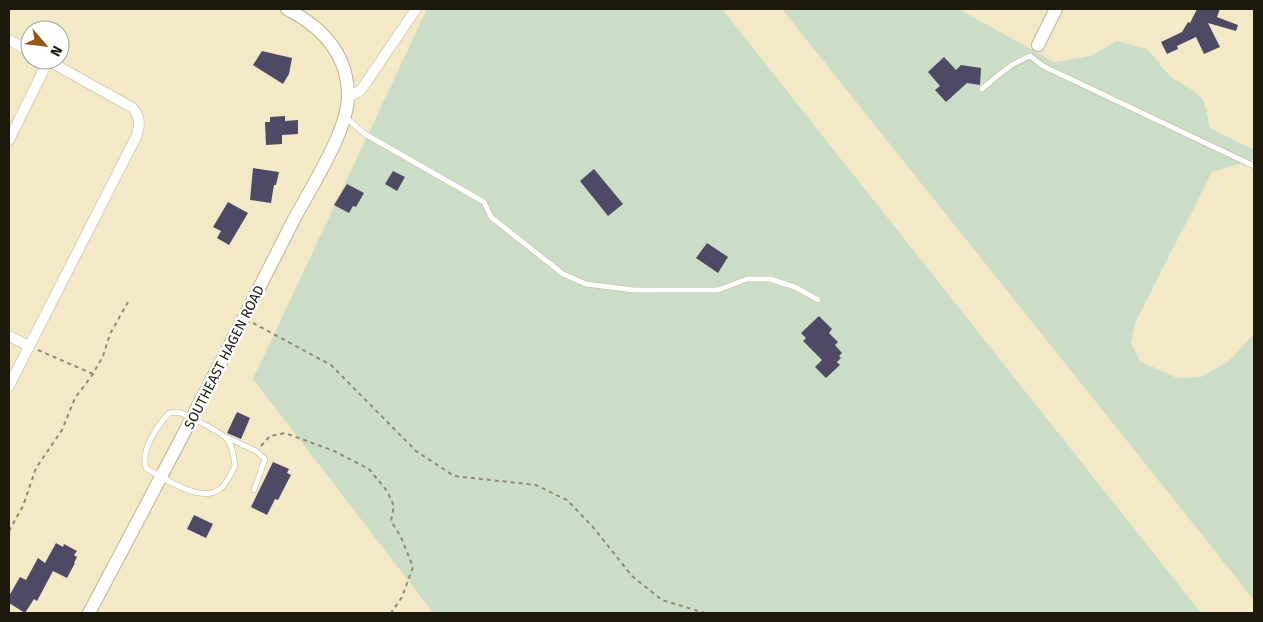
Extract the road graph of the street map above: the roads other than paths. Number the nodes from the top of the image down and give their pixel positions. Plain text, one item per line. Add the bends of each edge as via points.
1 (287, 9) edge
2 (416, 9) edge
3 (1056, 9) edge
4 (1038, 45) dead end
5 (43, 70) edge
6 (66, 70) edge
7 (982, 89) dead end
8 (348, 97) junction
9 (345, 117) junction
10 (9, 140) edge
11 (1254, 166) edge
12 (818, 300) dead end
13 (9, 336) edge
14 (29, 346) junction
15 (9, 386) edge
16 (193, 418) junction
17 (227, 438) junction
18 (161, 476) junction
19 (254, 490) dead end
20 (89, 613) edge

1 - 8 street, SOUTHEAST HAGEN ROAD via 313,24 334,46 345,71
2 - 8 street via 361,90
3 - 4 street
5 - 10 street
6 - 14 street via 133,108 140,126
7 - 11 lane via 1000,73 1030,56 1043,66
8 - 9 street, SOUTHEAST HAGEN ROAD
9 - 12 lane via 365,134 484,202 491,217 562,274 586,284 634,290 718,290 747,279 770,279 795,287
9 - 16 street, SOUTHEAST HAGEN ROAD
13 - 14 street
14 - 15 street
16 - 17 lane
16 - 18 street, SOUTHEAST HAGEN ROAD
16 - 18 lane via 177,412 169,413 157,428 144,459 146,468
17 - 18 lane via 235,466 222,488 212,494 197,493
17 - 19 lane via 256,451 265,459
18 - 20 street, SOUTHEAST HAGEN ROAD

